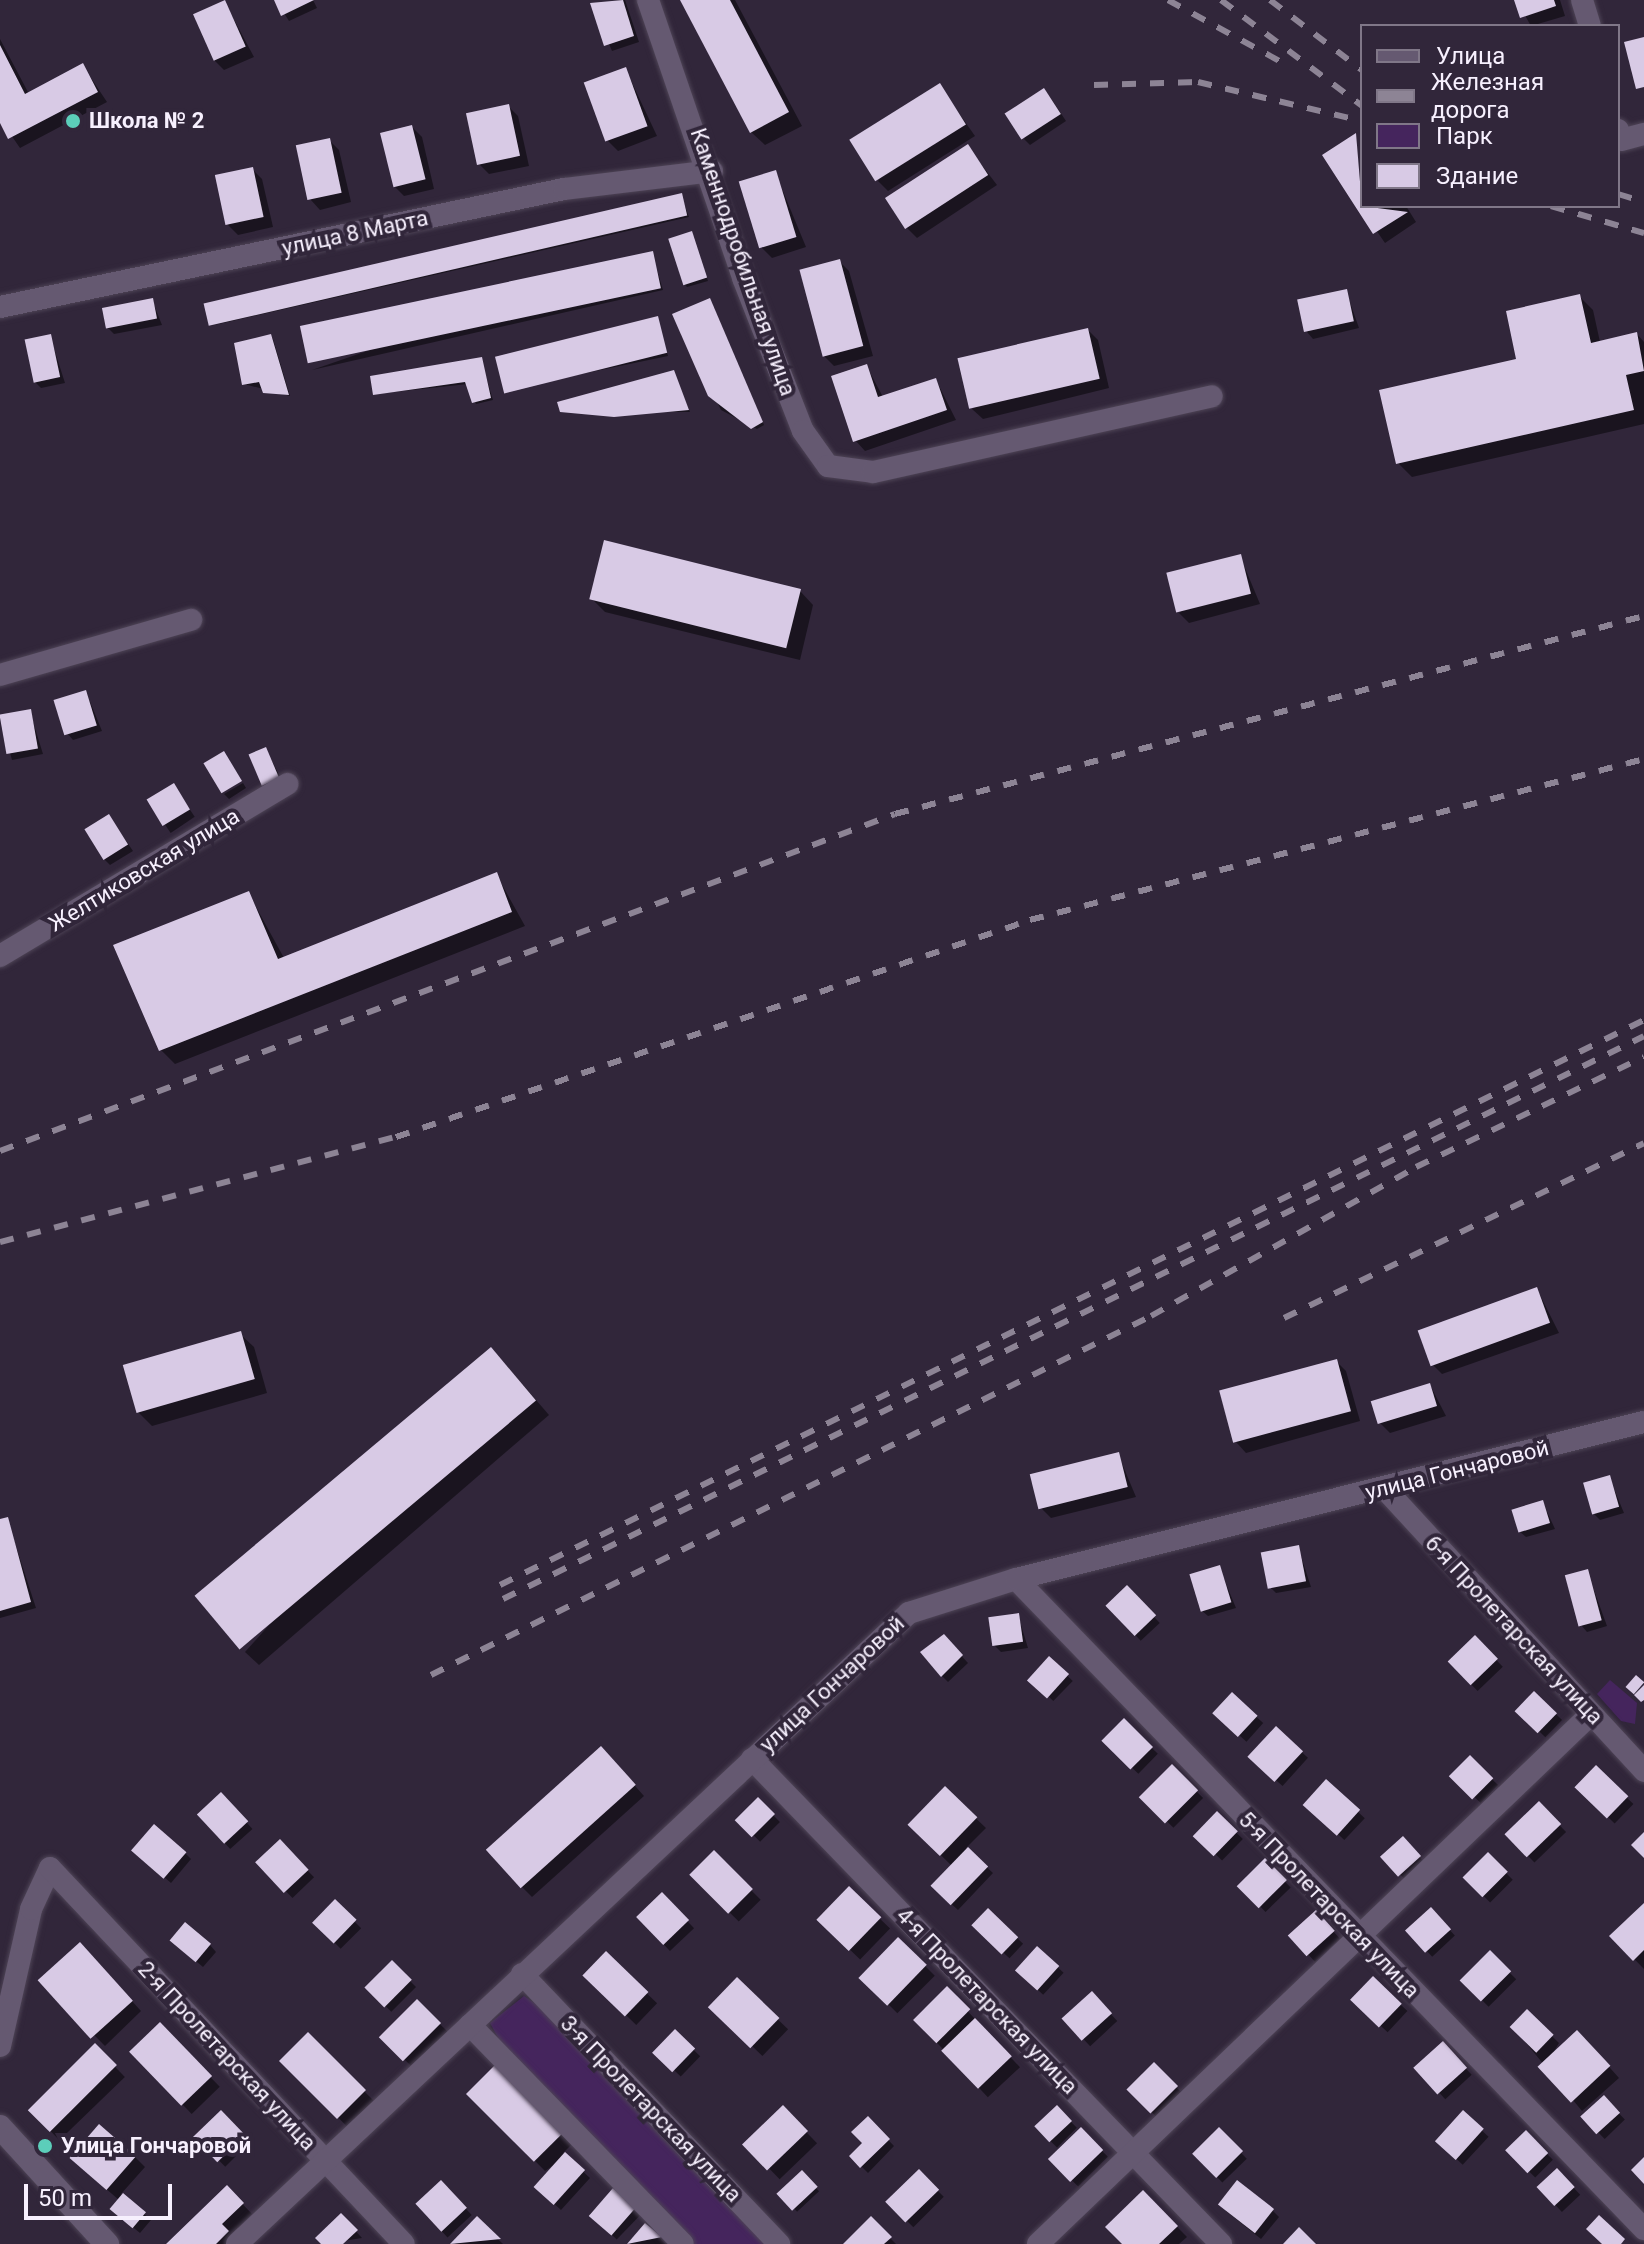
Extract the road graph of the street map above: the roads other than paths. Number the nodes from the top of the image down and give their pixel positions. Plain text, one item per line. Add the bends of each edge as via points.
1 (648, 0) edge
2 (1582, 0) edge
3 (1589, 24) edge
4 (1644, 134) edge
5 (1620, 135) edge
6 (712, 171) junction
7 (0, 307) edge
8 (1212, 396) dead end
9 (191, 620) dead end
10 (0, 675) edge
11 (287, 784) dead end
12 (0, 956) edge
13 (1644, 1422) edge
14 (1385, 1489) junction
15 (1016, 1579) junction
16 (1591, 1714) junction
17 (752, 1759) junction
18 (1644, 1771) edge
19 (1359, 1937) junction
20 (522, 1974) junction
21 (470, 2025) junction
22 (0, 2046) edge
23 (0, 2127) edge
24 (1133, 2153) junction
25 (328, 2163) junction
26 (1644, 2229) edge
27 (107, 2244) edge
28 (237, 2244) edge
29 (404, 2244) edge
30 (683, 2244) edge
31 (779, 2244) edge
32 (1038, 2244) edge
33 (1221, 2244) edge

1 - 6 street, Каменнодробильная улица
2 - 3 street
4 - 5 street
6 - 7 street, улица 8 Марта via 564,189
6 - 8 street, Каменнодробильная улица via 803,431 828,466 873,472
9 - 10 street
11 - 12 street, Желтиковская улица
13 - 14 street, улица Гончаровой
14 - 15 street, улица Гончаровой
14 - 16 street, 6-я Пролетарская улица
15 - 17 street, улица Гончаровой via 909,1613
15 - 19 street, 5-я Пролетарская улица
16 - 18 street, 6-я Пролетарская улица
16 - 19 street
17 - 20 street, улица Гончаровой
17 - 24 street, 4-я Пролетарская улица
19 - 24 street
19 - 26 street, 5-я Пролетарская улица
20 - 21 street, улица Гончаровой
20 - 31 street, 3-я Пролетарская улица
21 - 25 street, улица Гончаровой
21 - 30 street
22 - 25 street, 2-я Пролетарская улица via 31,1909 50,1868
23 - 27 main road
24 - 32 street
24 - 33 street, 4-я Пролетарская улица
25 - 28 street, улица Гончаровой
25 - 29 street, 2-я Пролетарская улица

